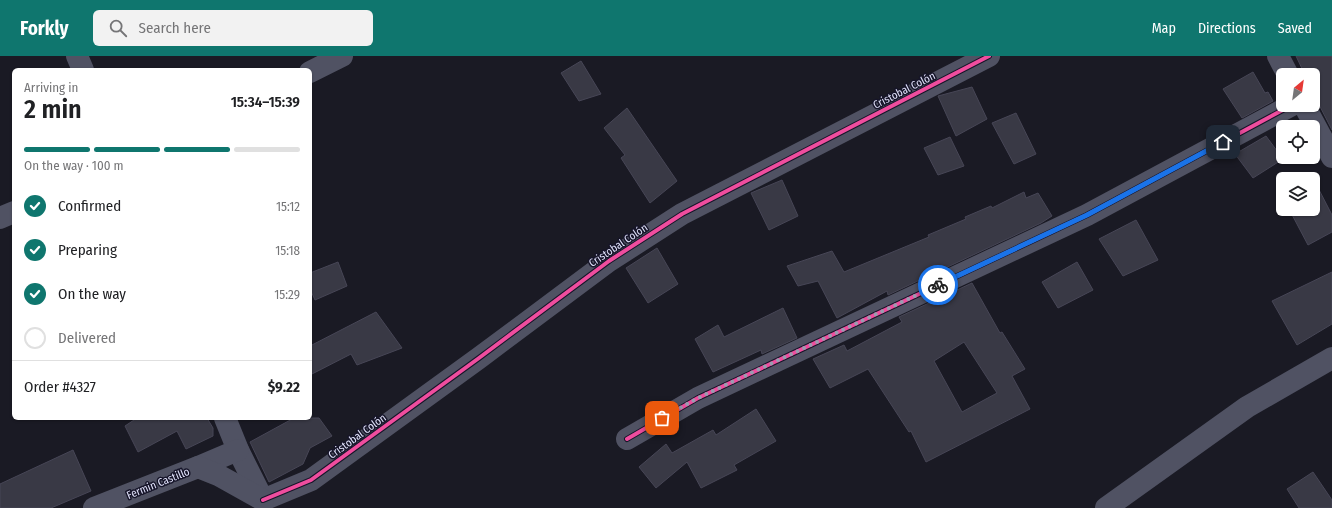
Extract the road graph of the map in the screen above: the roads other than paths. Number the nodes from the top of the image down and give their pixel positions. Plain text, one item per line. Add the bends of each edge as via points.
1 (77, 56) edge
2 (342, 56) edge
3 (989, 56) edge
4 (1278, 56) edge
5 (82, 68) edge
6 (1284, 68) edge
7 (312, 71) edge
8 (1279, 112) edge
9 (1308, 112) edge
10 (1332, 157) edge
11 (12, 213) edge
12 (0, 218) edge
13 (1332, 358) edge
14 (226, 420) edge
15 (627, 439) dead end
16 (238, 450) junction
17 (198, 467) junction
18 (262, 500) junction
19 (94, 508) edge
20 (1106, 508) edge

1 - 5 street
2 - 7 street
3 - 18 street, Cristobal Colón via 682,214 608,261 312,480
4 - 6 street
8 - 15 street via 1087,215 698,398
9 - 10 street
11 - 12 street
13 - 20 street via 1247,407
14 - 16 street
16 - 17 street
16 - 18 street
17 - 18 street, Fermin Castillo via 218,474
17 - 19 street, Fermin Castillo

